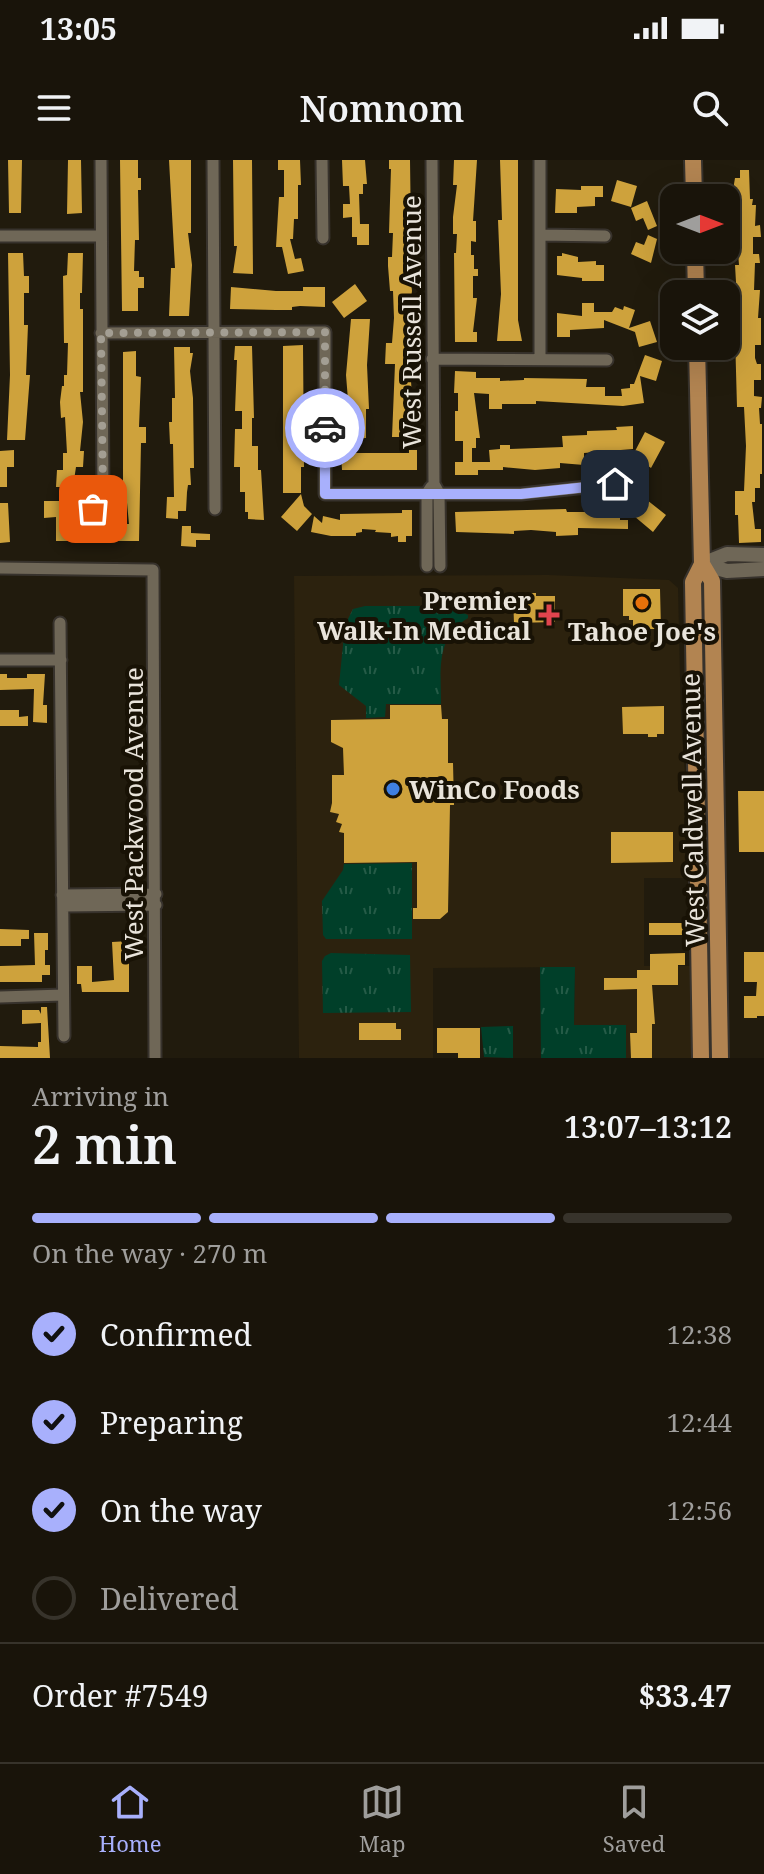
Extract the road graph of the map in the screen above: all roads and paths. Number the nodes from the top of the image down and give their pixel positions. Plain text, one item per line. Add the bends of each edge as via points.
1 (101, 160) edge
2 (213, 160) edge
3 (322, 160) edge
4 (432, 160) edge
5 (540, 160) edge
6 (693, 160) edge
7 (694, 184) edge
8 (540, 235) junction
9 (0, 236) edge
10 (101, 236) junction
11 (605, 236) dead end
12 (323, 238) dead end
13 (101, 333) junction
14 (214, 333) junction
15 (432, 359) junction
16 (540, 359) junction
17 (607, 360) dead end
18 (697, 360) edge
19 (615, 484) dead end
20 (434, 490) junction
21 (93, 509) dead end
22 (215, 509) dead end
23 (764, 555) edge
24 (702, 564) junction
25 (427, 566) dead end
26 (440, 566) dead end
27 (0, 568) edge
28 (764, 569) edge
29 (60, 623) dead end
30 (0, 660) edge
31 (61, 660) junction
32 (698, 757) junction
33 (718, 887) junction
34 (156, 900) junction
35 (62, 901) junction
36 (63, 995) junction
37 (0, 997) edge
38 (64, 1036) dead end
39 (155, 1058) edge
40 (701, 1058) edge
41 (720, 1058) edge

1 - 10 street
2 - 14 street
3 - 12 street
4 - 15 street, West Russell Avenue
5 - 8 street
6 - 7 main road
8 - 11 street
8 - 16 street
9 - 10 street
10 - 13 street
13 - 14 street
13 - 21 street via 103,494
14 - 20 street via 325,332 325,494
14 - 22 street
15 - 16 street
15 - 20 street, West Russell Avenue
16 - 17 street
18 - 24 main road, West Caldwell Avenue
19 - 20 street via 521,494
20 - 25 street, West Russell Avenue
20 - 26 street, West Russell Avenue
23 - 24 street via 727,554
24 - 28 street via 727,571
24 - 32 main road, West Caldwell Avenue via 693,582
24 - 33 main road, West Caldwell Avenue via 712,581
27 - 34 street, West Packwood Avenue via 153,570
29 - 31 street
30 - 31 street
31 - 35 street
32 - 33 main road via 707,769 709,864
32 - 40 main road, West Caldwell Avenue
33 - 41 main road, West Caldwell Avenue
34 - 35 street
34 - 39 street, West Packwood Avenue
35 - 36 street
36 - 37 street
36 - 38 street

